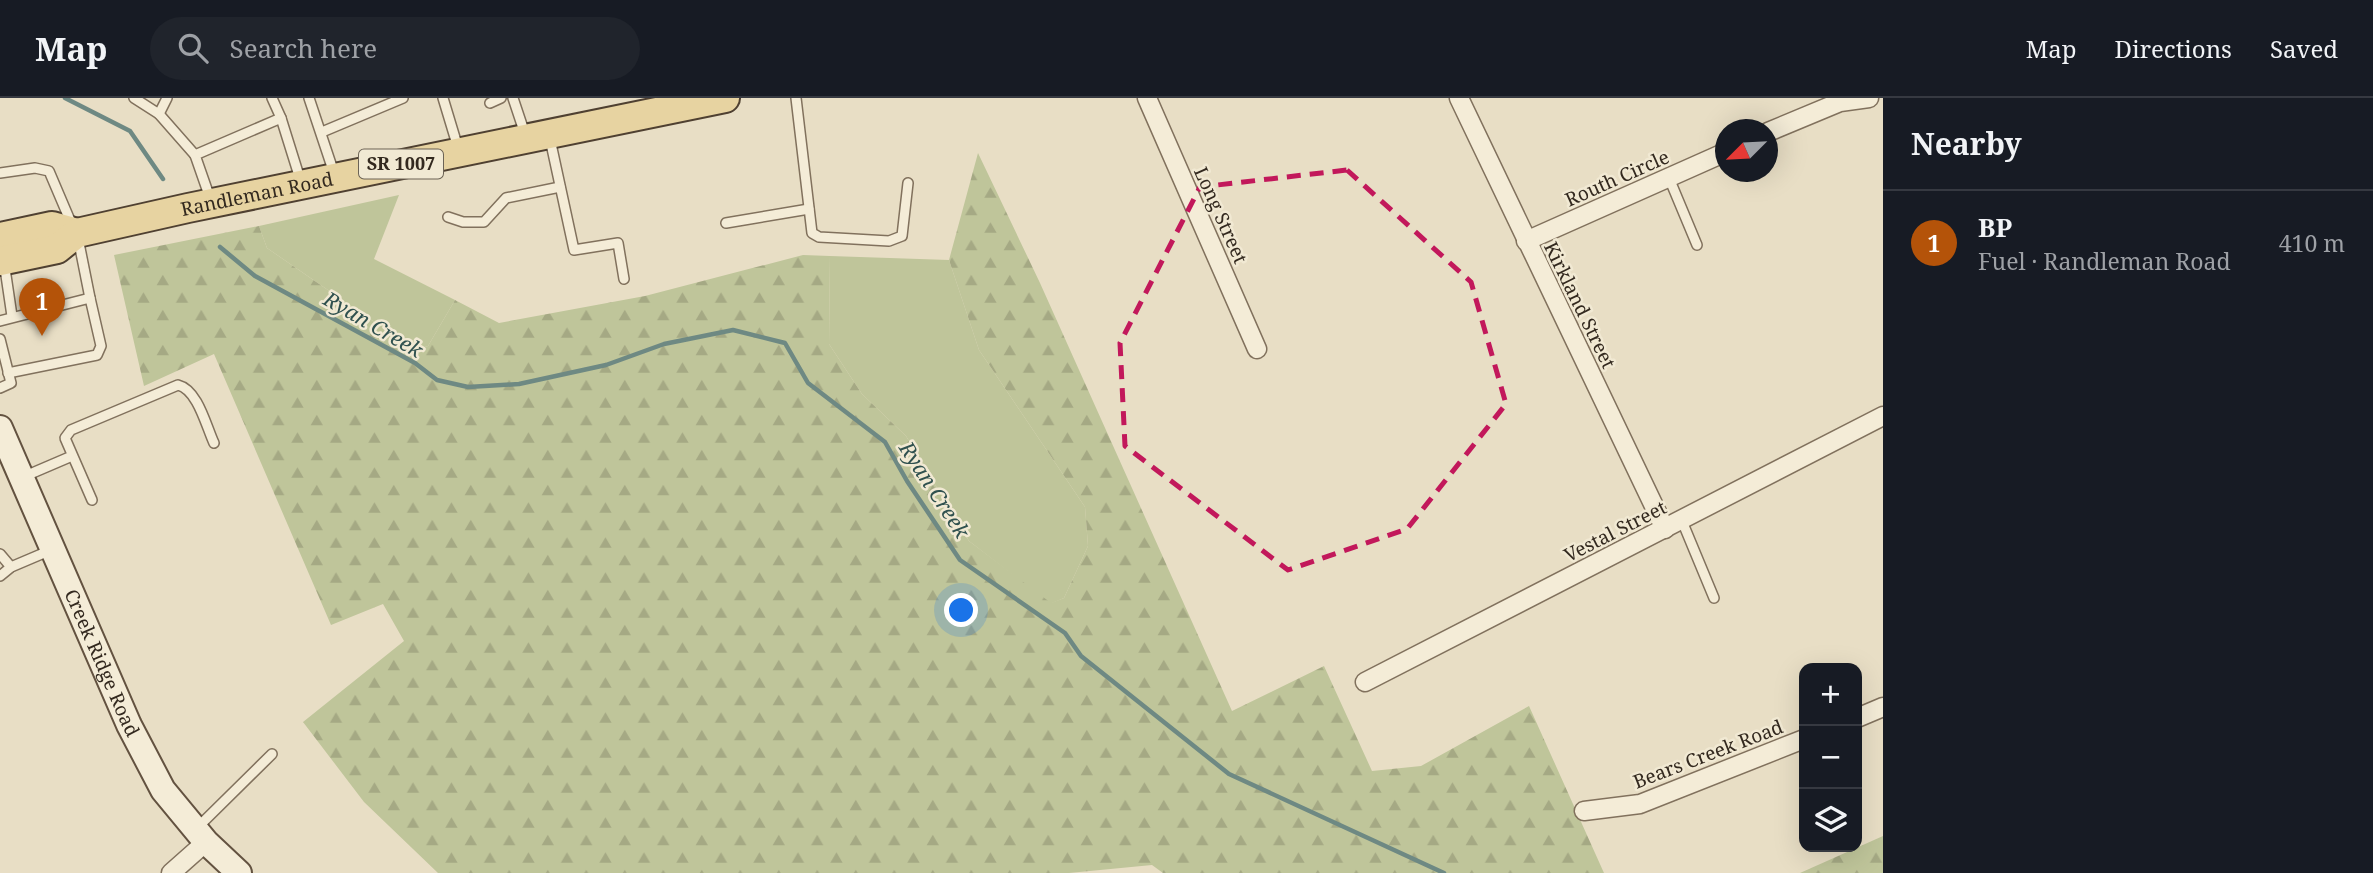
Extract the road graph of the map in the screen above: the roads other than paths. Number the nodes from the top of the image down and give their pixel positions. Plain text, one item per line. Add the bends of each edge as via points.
1 (134, 98) edge
2 (167, 98) edge
3 (272, 98) edge
4 (309, 98) edge
5 (403, 98) edge
6 (443, 98) edge
7 (501, 98) edge
8 (513, 98) edge
9 (725, 98) edge
10 (796, 98) edge
11 (1147, 98) edge
12 (1458, 98) edge
13 (1869, 98) edge
14 (490, 103) dead end
15 (159, 114) junction
16 (281, 118) junction
17 (1778, 128) edge
18 (322, 132) junction
19 (538, 136) junction
20 (459, 152) junction
21 (195, 155) junction
22 (1715, 157) edge
23 (0, 173) edge
24 (336, 177) junction
25 (1669, 178) junction
26 (908, 183) dead end
27 (302, 185) junction
28 (560, 187) junction
29 (212, 203) junction
30 (809, 209) junction
31 (448, 216) dead end
32 (726, 223) dead end
33 (77, 233) junction
34 (1526, 241) junction
35 (1698, 245) dead end
36 (1, 253) edge
37 (624, 279) dead end
38 (90, 298) junction
39 (12, 316) junction
40 (0, 321) edge
41 (0, 339) edge
42 (1257, 349) dead end
43 (8, 373) junction
44 (0, 388) edge
45 (1883, 416) edge
46 (0, 428) edge
47 (214, 443) dead end
48 (72, 456) junction
49 (12, 471) edge
50 (92, 500) dead end
51 (1682, 520) junction
52 (1665, 529) junction
53 (52, 550) junction
54 (0, 554) edge
55 (11, 567) junction
56 (0, 576) edge
57 (1714, 598) dead end
58 (1365, 682) dead end
59 (1883, 707) edge
60 (1862, 716) edge
61 (1799, 741) edge
62 (272, 754) dead end
63 (1584, 811) dead end
64 (200, 836) junction
65 (171, 873) edge
66 (239, 873) edge

1 - 15 lane
2 - 15 lane
3 - 16 lane
4 - 18 lane
5 - 18 lane
6 - 20 lane
7 - 14 lane
8 - 19 lane
9 - 19 main road, Randleman Road / SR 1007
10 - 30 lane
11 - 42 street, Long Street
12 - 34 street, Kirkland Street
13 - 17 street via 1840,102
15 - 21 lane
16 - 21 lane
16 - 27 lane
18 - 24 lane
19 - 20 main road, Randleman Road / SR 1007
19 - 28 lane
20 - 24 main road, Randleman Road / SR 1007
21 - 29 lane
22 - 25 street, Routh Circle
23 - 33 lane via 35,168 48,171
24 - 27 main road, Randleman Road / SR 1007
25 - 34 street, Routh Circle
25 - 35 lane
26 - 30 lane via 902,236 889,241 819,237 812,233
27 - 29 main road, Randleman Road / SR 1007
28 - 31 lane via 506,198 484,222
28 - 37 lane via 574,250 618,243
29 - 33 main road, Randleman Road / SR 1007
30 - 32 lane
33 - 36 main road, Randleman Road / SR 1007 via 57,249
33 - 38 lane
34 - 52 street, Kirkland Street
36 - 39 lane
38 - 39 lane
38 - 43 lane via 101,346 97,355
39 - 40 lane
41 - 43 lane
43 - 44 lane via 11,383
45 - 51 street, Vestal Street
46 - 49 main road, Creek Ridge Road
47 - 48 lane via 192,395 178,385 71,430 65,438
48 - 49 lane
48 - 50 lane
49 - 53 main road, Creek Ridge Road
51 - 52 street, Vestal Street
51 - 57 lane
52 - 58 street, Vestal Street
53 - 55 lane
53 - 64 main road, Creek Ridge Road via 129,725 163,790
54 - 55 lane
55 - 56 lane
59 - 60 street
61 - 63 street, Bears Creek Road via 1640,804
62 - 64 lane
64 - 65 street
64 - 66 main road, Creek Ridge Road

